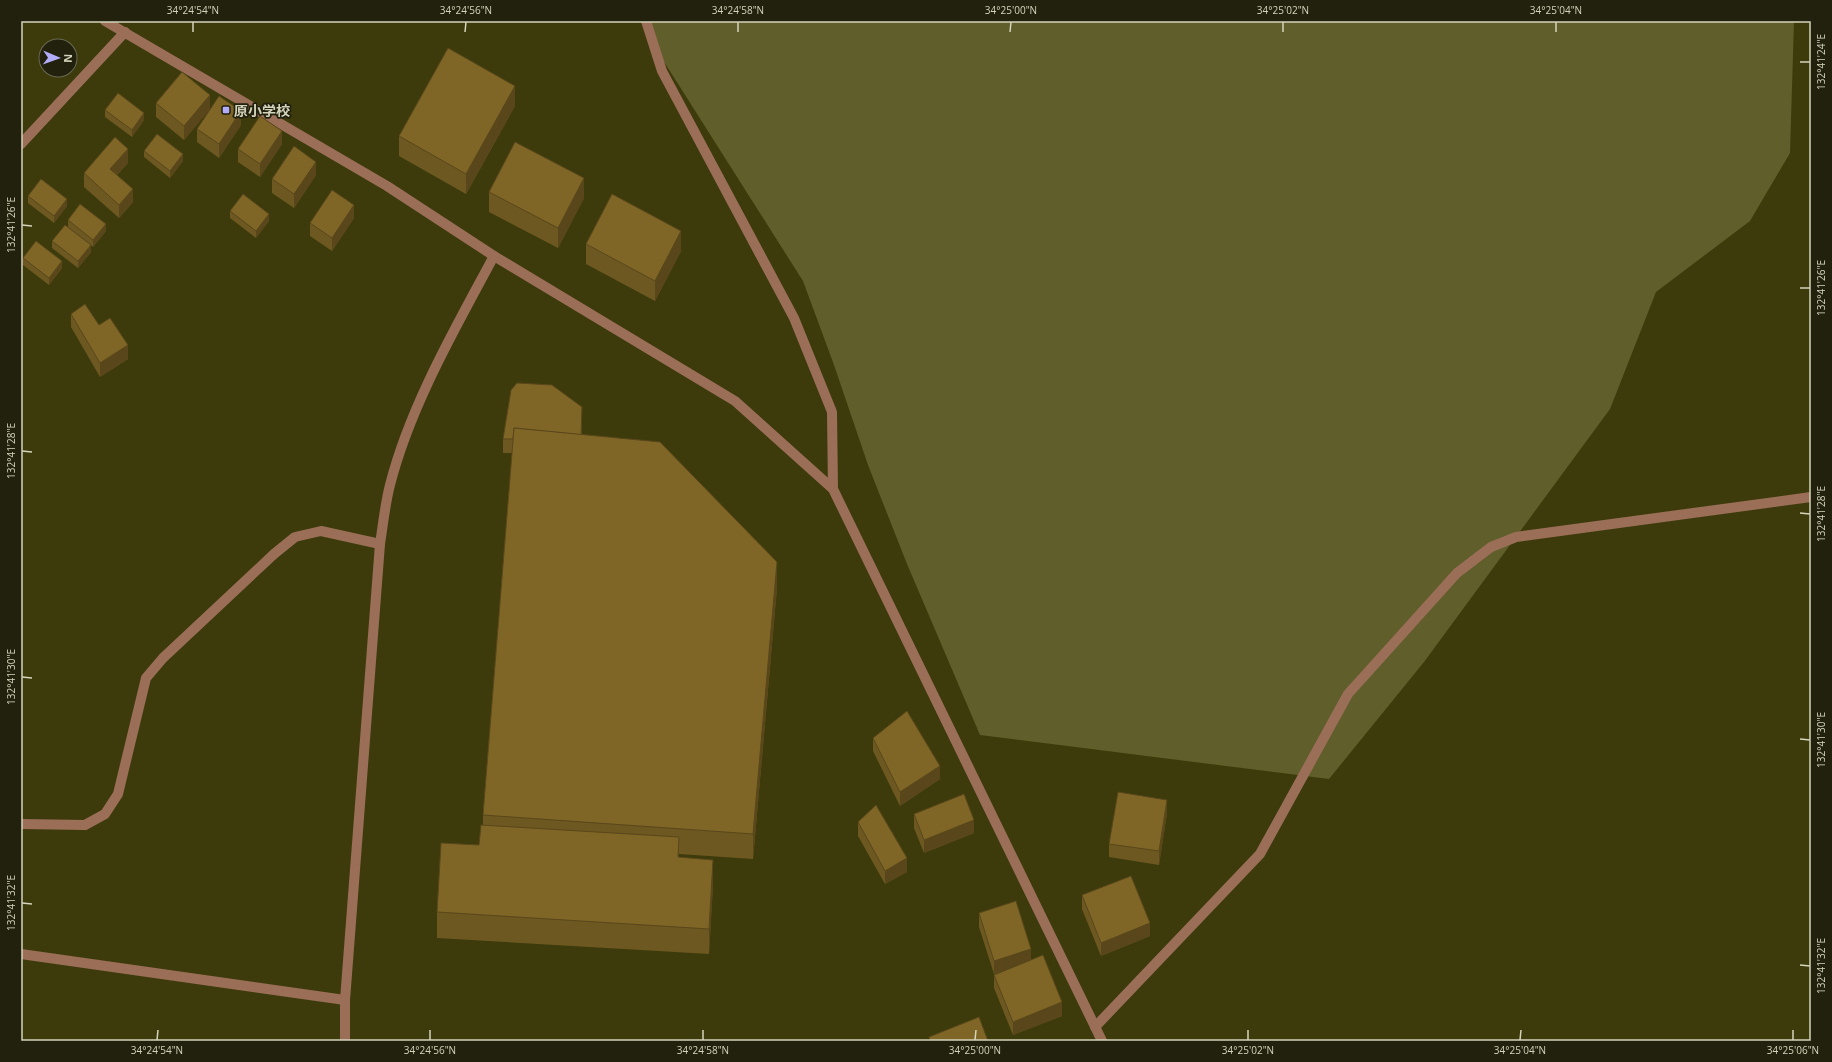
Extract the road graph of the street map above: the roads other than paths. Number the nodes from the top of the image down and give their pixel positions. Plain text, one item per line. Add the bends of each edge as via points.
1 (105, 21) edge
2 (646, 21) edge
3 (125, 32) junction
4 (21, 144) edge
5 (494, 256) junction
6 (833, 489) junction
7 (1811, 497) edge
8 (380, 544) junction
9 (21, 824) edge
10 (21, 954) edge
11 (345, 1000) junction
12 (1095, 1027) junction
13 (345, 1041) edge
14 (1102, 1041) edge

1 - 3 street
2 - 6 street via 662,71 794,318 832,412
3 - 4 street
3 - 5 street via 387,186
5 - 6 street via 735,401
5 - 8 street via 456,327 413,418 390,484
6 - 12 street
7 - 12 street via 1516,537 1491,547 1457,573 1348,694 1260,854
8 - 9 street via 321,531 295,537 163,658 146,678 118,794 105,814 85,825
8 - 11 street
10 - 11 street
11 - 13 street
12 - 14 street

